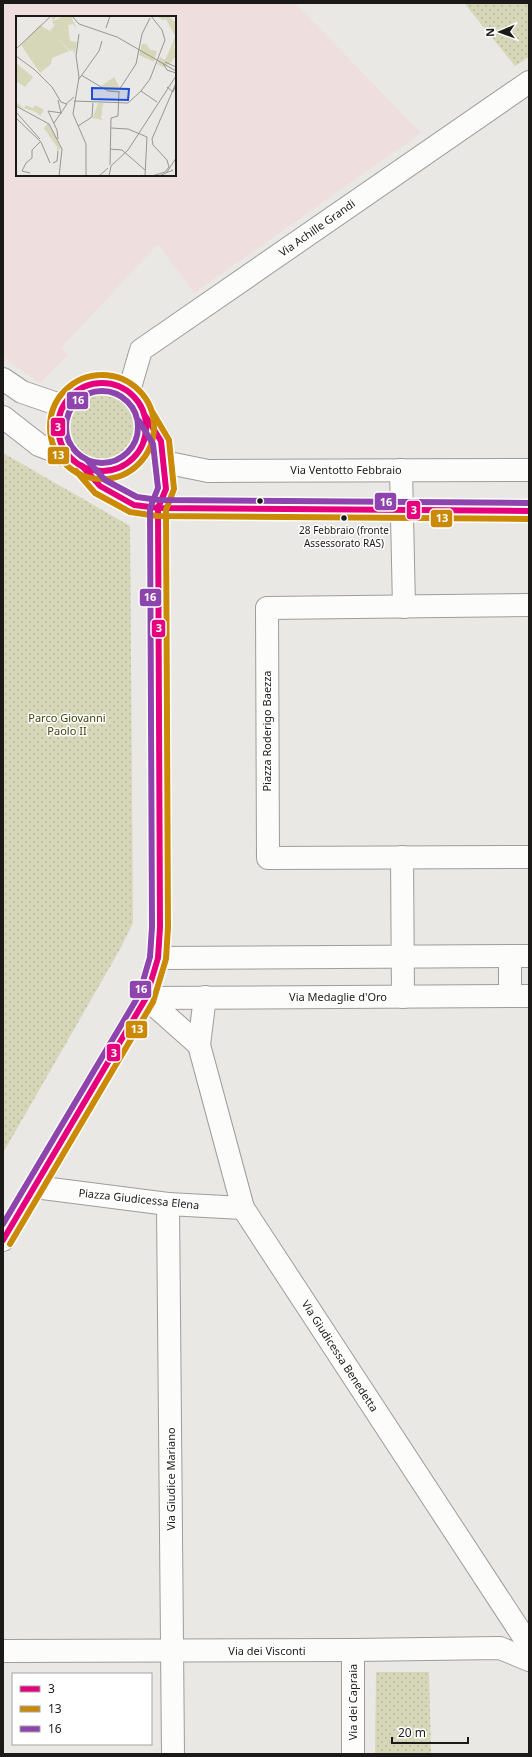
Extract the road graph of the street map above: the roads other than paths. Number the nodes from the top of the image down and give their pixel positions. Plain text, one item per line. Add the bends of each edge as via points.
1 (529, 82) edge
2 (3, 379) edge
3 (129, 391) junction
4 (63, 406) junction
5 (3, 417) edge
6 (146, 418) junction
7 (76, 461) junction
8 (164, 462) junction
9 (401, 470) junction
10 (529, 470) edge
11 (158, 508) junction
12 (402, 511) junction
13 (529, 511) edge
14 (529, 605) edge
15 (404, 607) junction
16 (402, 857) junction
17 (529, 857) edge
18 (520, 956) edge
19 (404, 957) junction
20 (158, 958) junction
21 (519, 996) edge
22 (403, 997) junction
23 (146, 998) junction
24 (205, 998) junction
25 (199, 1045) junction
26 (35, 1187) junction
27 (168, 1204) junction
28 (243, 1208) junction
29 (3, 1240) edge
30 (529, 1645) edge
31 (353, 1650) junction
32 (3, 1651) edge
33 (172, 1651) junction
34 (529, 1660) edge
35 (173, 1754) edge
36 (353, 1754) edge

1 - 3 street, Via Achille Grandi via 141,350
2 - 4 street via 22,392
3 - 4 street via 105,382 92,384 73,393
3 - 6 street via 140,403
4 - 7 street via 59,420 59,436 61,443
5 - 7 street via 39,445
6 - 7 street via 143,444 132,460 114,470 104,471 92,470
6 - 8 street via 161,441
7 - 11 street via 100,486 134,505
8 - 9 street, Via Ventotto Febbraio via 208,471
8 - 11 street via 166,489
9 - 10 street, Via Ventotto Febbraio
9 - 12 street
11 - 12 street
11 - 20 street
12 - 13 street
12 - 15 street
14 - 15 street, Piazza Roderigo Baezza
15 - 16 street, Piazza Roderigo Baezza via 266,608 268,858
16 - 17 street, Piazza Roderigo Baezza
16 - 19 street
18 - 19 street
18 - 21 street
19 - 20 street
19 - 22 street
20 - 23 street
21 - 22 street, Via Medaglie d'Oro
22 - 24 street, Via Medaglie d'Oro
23 - 24 street, Via Medaglie d'Oro
23 - 25 street
23 - 26 street
24 - 25 street, Via Giudicessa Benedetta
25 - 28 street, Via Giudicessa Benedetta
26 - 27 street, Piazza Giudicessa Elena
26 - 29 street
27 - 28 street, Piazza Giudicessa Elena
27 - 33 street, Via Giudice Mariano
28 - 30 street, Via Giudicessa Benedetta
31 - 33 street, Via dei Visconti
31 - 34 street, Via dei Visconti via 500,1648
31 - 36 street, Via dei Capraia
32 - 33 street, Via dei Visconti
33 - 35 street, Via Giudice Mariano

